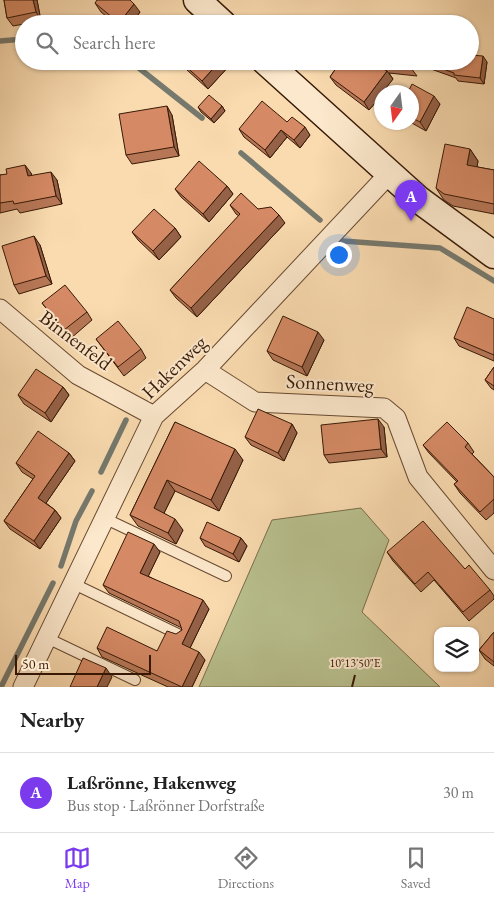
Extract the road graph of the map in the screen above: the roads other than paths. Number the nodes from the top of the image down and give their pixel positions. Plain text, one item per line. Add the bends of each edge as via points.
1 (197, 0) edge
2 (213, 15) edge
3 (275, 70) edge
4 (389, 174) junction
5 (494, 255) edge
6 (0, 309) edge
7 (205, 370) junction
8 (154, 416) junction
9 (104, 518) junction
10 (494, 570) edge
11 (226, 576) dead end
12 (74, 584) junction
13 (182, 636) edge
14 (47, 638) junction
15 (135, 680) dead end
16 (23, 687) edge

1 - 2 street
3 - 4 street
4 - 5 street
4 - 7 street, Hakenweg
6 - 8 street, Binnenfeld via 78,375
7 - 8 street, Hakenweg
7 - 10 street, Sonnenweg via 255,402 384,408 396,418 418,477
8 - 9 street, Hakenweg
9 - 11 lane
9 - 12 street, Hakenweg
12 - 13 lane
12 - 14 street, Hakenweg
14 - 15 lane
14 - 16 street, Hakenweg

